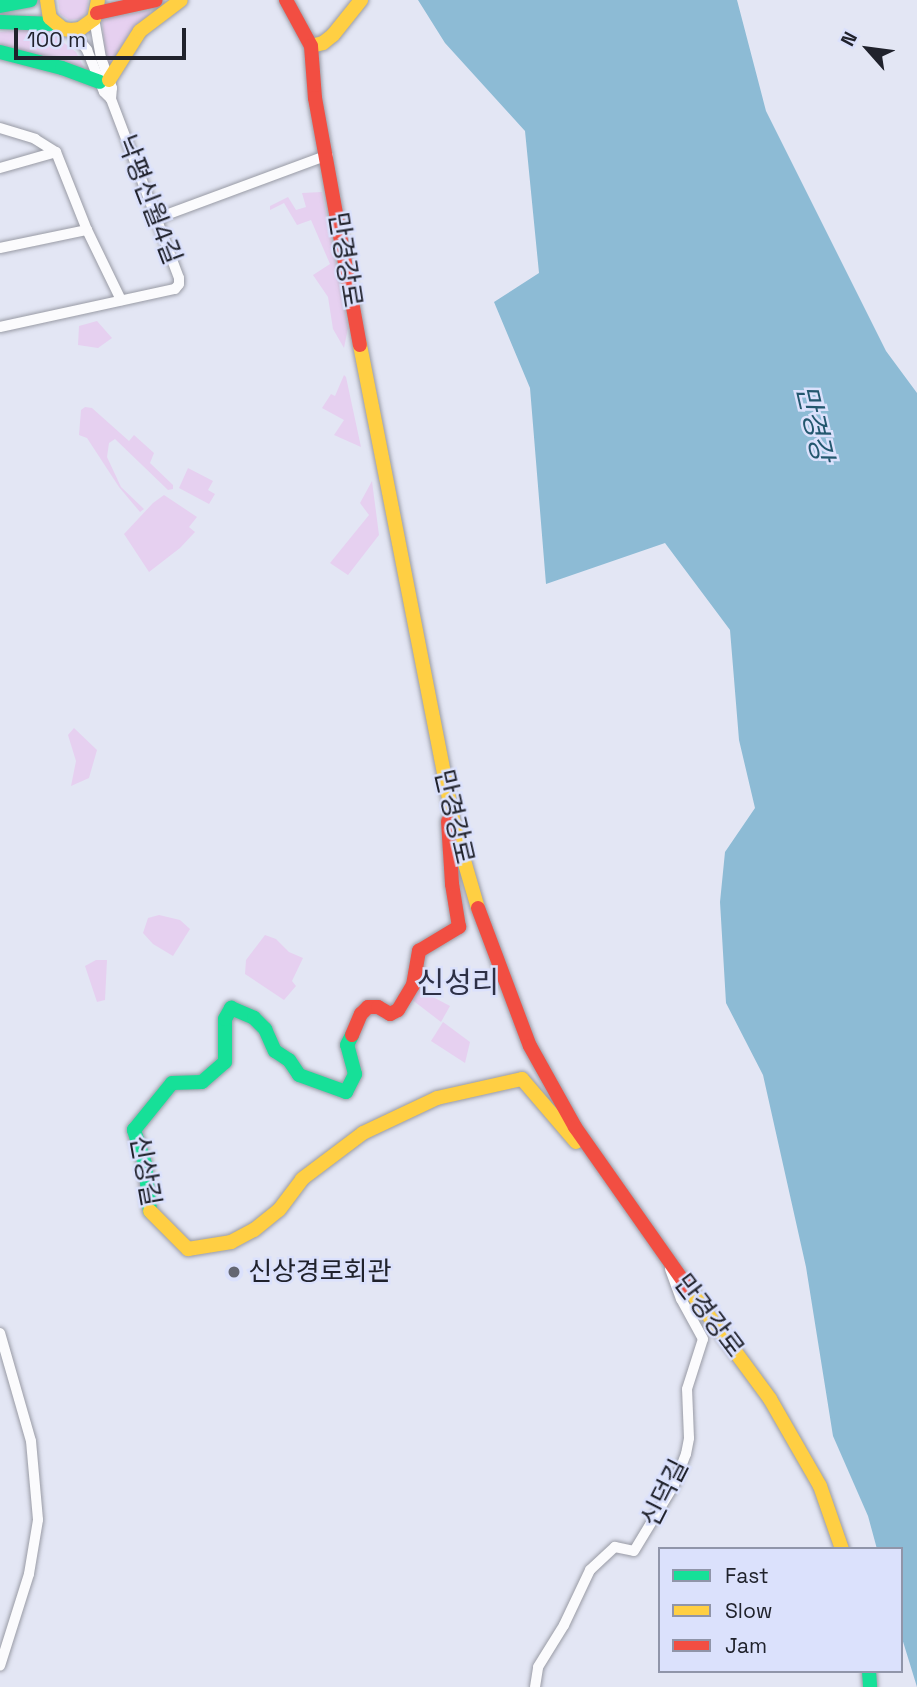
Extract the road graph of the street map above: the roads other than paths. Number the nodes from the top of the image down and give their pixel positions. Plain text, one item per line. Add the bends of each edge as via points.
1 (30, 0) edge
2 (47, 0) edge
3 (156, 0) edge
4 (181, 0) edge
5 (286, 0) edge
6 (361, 0) edge
7 (0, 6) edge
8 (96, 11) edge
9 (0, 22) edge
10 (55, 24) junction
11 (71, 30) junction
12 (311, 46) junction
13 (0, 52) edge
14 (104, 81) junction
15 (0, 128) edge
16 (56, 152) junction
17 (328, 155) junction
18 (0, 168) edge
19 (155, 219) junction
20 (87, 230) junction
21 (0, 248) edge
22 (121, 300) junction
23 (0, 327) edge
24 (447, 788) junction
25 (614, 1186) junction
26 (666, 1259) junction
27 (0, 1333) edge
28 (841, 1547) edge
29 (0, 1666) edge
30 (535, 1687) edge

1 - 7 street
2 - 10 street
3 - 8 street
4 - 14 street via 140,31
5 - 12 street, 만경강로
6 - 12 street via 333,35
8 - 11 street via 80,29
8 - 14 street, 낙평신월4길
9 - 10 street
10 - 11 street
11 - 14 street, 낙평신월4길
12 - 17 street, 만경강로 via 315,98
13 - 14 street
14 - 19 street, 낙평신월4길
15 - 16 street via 35,139
16 - 18 street
16 - 20 street
17 - 19 street
17 - 24 street, 만경강로 via 357,332
19 - 22 street, 낙평신월4길 via 179,284 175,289
20 - 21 street
20 - 22 street
22 - 23 street, 낙평신월4길
24 - 25 street, 만경강로 via 474,897 511,1002 536,1058
24 - 25 street, 신상길 via 448,850 459,927 419,951 412,985 398,1010 390,1014 368,1007 361,1014 347,1045 354,1063 351,1085 346,1092 299,1075 289,1060 275,1051 254,1018 231,1008 225,1019 225,1062 202,1082 172,1083 134,1130 145,1164 150,1214 188,1249 231,1242 279,1210 302,1179 363,1133 448,1094 522,1079
25 - 26 street, 만경강로
26 - 28 street, 만경강로 via 782,1419 827,1500
26 - 30 street, 신덕길 via 703,1339 687,1389 686,1454 674,1485 634,1551 615,1547 590,1570 538,1667
27 - 29 street via 31,1441 38,1520 29,1574

